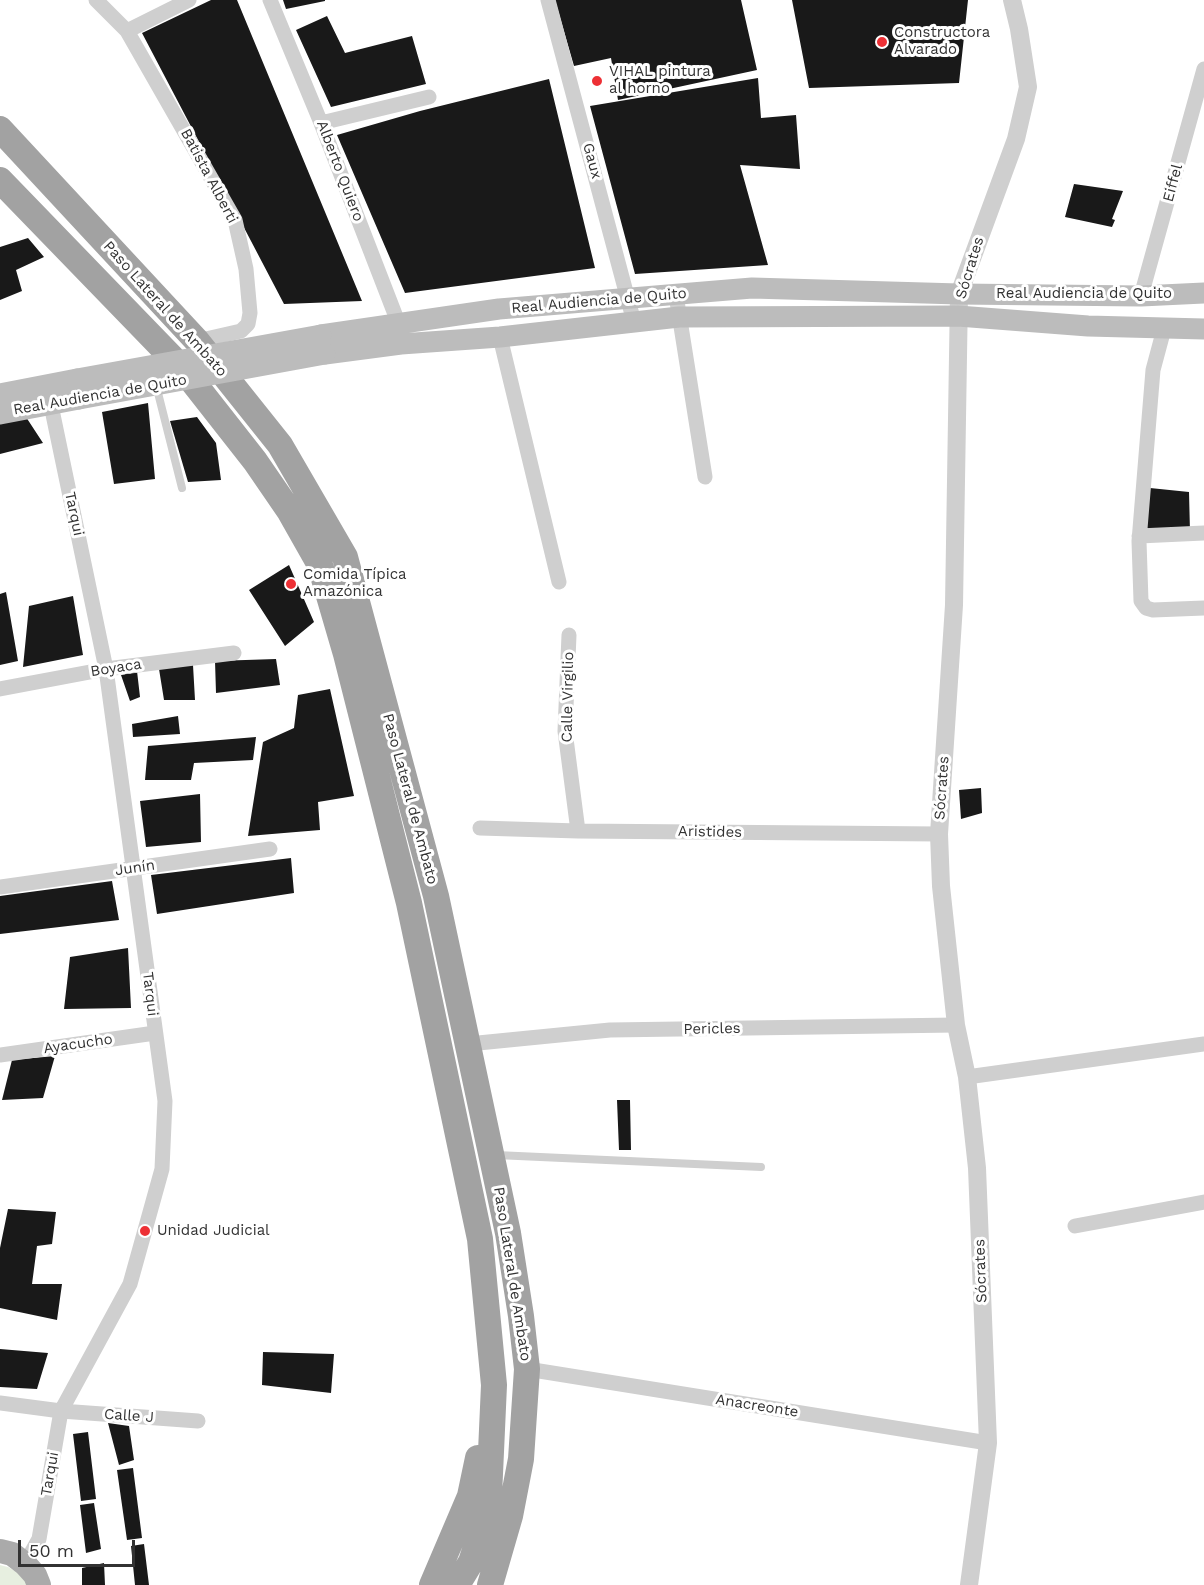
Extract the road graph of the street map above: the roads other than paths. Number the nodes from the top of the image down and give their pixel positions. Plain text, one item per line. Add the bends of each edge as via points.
1 (96, 0) edge
2 (189, 0) edge
3 (270, 0) edge
4 (548, 0) edge
5 (1012, 0) edge
6 (127, 31) junction
7 (1204, 69) edge
8 (429, 97) dead end
9 (321, 123) junction
10 (0, 129) edge
11 (0, 180) edge
12 (1204, 293) edge
13 (959, 294) junction
14 (676, 295) junction
15 (1141, 296) junction
16 (629, 299) junction
17 (958, 316) junction
18 (679, 317) junction
19 (398, 322) junction
20 (634, 322) junction
21 (1164, 329) junction
22 (1204, 329) edge
23 (500, 338) junction
24 (197, 341) junction
25 (323, 344) junction
26 (401, 344) junction
27 (150, 347) junction
28 (78, 389) junction
29 (0, 394) edge
30 (51, 405) junction
31 (0, 414) edge
32 (705, 477) dead end
33 (182, 488) dead end
34 (1204, 533) edge
35 (1139, 536) junction
36 (559, 582) dead end
37 (1204, 608) edge
38 (569, 635) dead end
39 (234, 652) dead end
40 (106, 669) junction
41 (0, 689) edge
42 (480, 828) dead end
43 (578, 831) junction
44 (939, 834) junction
45 (270, 849) dead end
46 (134, 868) junction
47 (0, 887) edge
48 (956, 1025) junction
49 (155, 1034) junction
50 (468, 1044) junction
51 (1204, 1044) edge
52 (0, 1055) edge
53 (967, 1077) junction
54 (492, 1155) junction
55 (761, 1167) dead end
56 (1204, 1202) edge
57 (1075, 1226) dead end
58 (527, 1369) junction
59 (494, 1385) junction
60 (0, 1403) edge
61 (61, 1411) junction
62 (198, 1421) dead end
63 (988, 1443) junction
64 (0, 1551) edge
65 (25, 1564) junction
66 (39, 1585) edge
67 (432, 1585) edge
68 (458, 1585) edge
69 (490, 1585) edge
70 (969, 1585) edge

1 - 6 street, Batista Alberti
2 - 6 street
3 - 9 street, Alberto Quiero
4 - 16 street, Gaux
5 - 13 street, Sócrates via 1028,87 1016,139
6 - 24 street, Batista Alberti via 235,220 246,269 248,324 241,331
7 - 15 street, Eiffel
8 - 9 street
9 - 19 street, Alberto Quiero
10 - 24 highway, Paso Lateral de Ambato
11 - 27 highway, Paso Lateral de Ambato
12 - 15 main road, Real Audiencia de Quito
13 - 14 main road, Real Audiencia de Quito via 752,288
13 - 15 main road, Real Audiencia de Quito
13 - 17 street, Sócrates
14 - 16 main road, Real Audiencia de Quito
14 - 18 street
16 - 19 main road, Real Audiencia de Quito
16 - 20 street, Gaux
17 - 18 main road, Real Audiencia de Quito
17 - 21 main road, Real Audiencia de Quito
17 - 44 street, Sócrates via 954,605
18 - 20 main road, Real Audiencia de Quito
18 - 32 street
19 - 25 main road, Real Audiencia de Quito
19 - 26 street, Alberto Quiero
20 - 23 main road, Real Audiencia de Quito
21 - 22 main road, Real Audiencia de Quito
21 - 35 street via 1153,370
23 - 26 main road, Real Audiencia de Quito
23 - 36 street
24 - 50 highway, Paso Lateral de Ambato via 280,445 345,557 436,896
25 - 26 main road, Real Audiencia de Quito
25 - 28 main road, Real Audiencia de Quito, bridge
27 - 33 lane
27 - 59 highway, Paso Lateral de Ambato via 182,368 255,461 320,565 409,903 480,1239
28 - 29 main road, Real Audiencia de Quito
28 - 30 main road, Real Audiencia de Quito
30 - 31 main road, Real Audiencia de Quito
30 - 40 street, Tarqui
34 - 35 street
35 - 37 street via 1143,605 1153,609
38 - 43 street, Calle Virgilio via 565,731
39 - 40 street, Boyaca
40 - 41 street, Boyaca
40 - 46 street, Tarqui
42 - 43 street, Aristides
43 - 44 street, Aristides
44 - 48 street, Sócrates
45 - 46 street, Junín
46 - 47 street, Junín
46 - 49 street, Tarqui
48 - 50 street, Pericles via 610,1030
48 - 53 street, Sócrates
49 - 52 street, Ayacucho
49 - 61 street, Tarqui via 165,1101 162,1169 130,1284
50 - 54 highway, Paso Lateral de Ambato
51 - 53 street
53 - 63 street, Sócrates via 977,1168
54 - 55 lane
54 - 58 highway, Paso Lateral de Ambato via 508,1233
56 - 57 street
58 - 63 street, Anacreonte
58 - 69 highway, Paso Lateral de Ambato via 521,1459
59 - 67 highway via 470,1496
59 - 68 highway via 489,1496 471,1562
60 - 61 street, Calle J
61 - 62 street, Calle J
61 - 65 street, Tarqui via 39,1539
63 - 70 street, Sócrates
64 - 65 main road
65 - 66 main road

